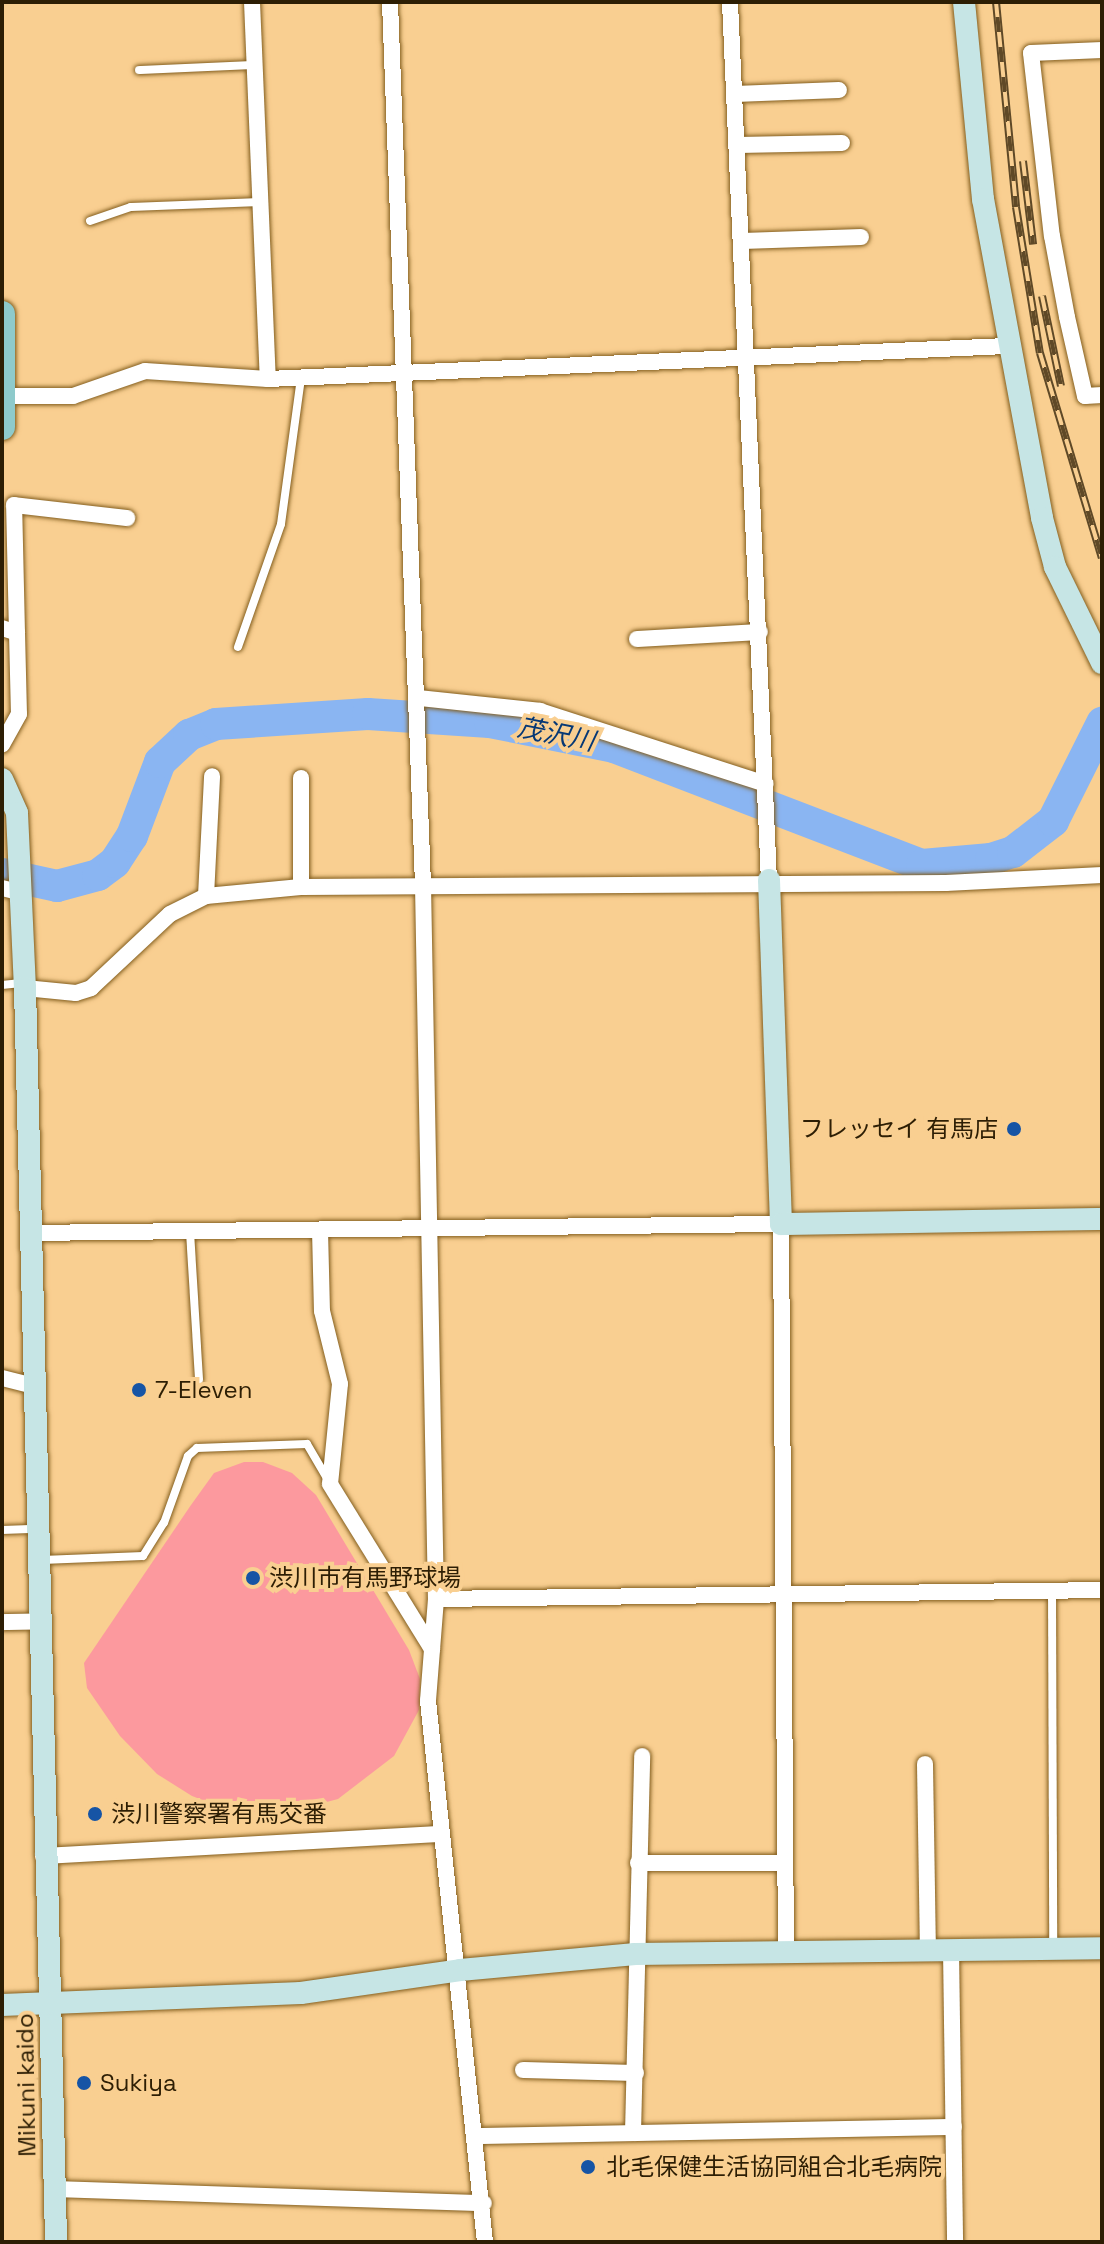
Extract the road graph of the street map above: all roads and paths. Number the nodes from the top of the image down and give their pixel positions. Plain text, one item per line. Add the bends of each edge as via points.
1 (252, 2) edge
2 (390, 2) edge
3 (730, 2) edge
4 (964, 2) edge
5 (1102, 50) edge
6 (255, 65) junction
7 (139, 70) dead end
8 (839, 90) dead end
9 (735, 94) junction
10 (842, 143) dead end
11 (738, 145) junction
12 (261, 202) junction
13 (90, 221) dead end
14 (861, 237) dead end
15 (743, 241) junction
16 (2, 314) edge
17 (1007, 346) junction
18 (749, 359) junction
19 (406, 373) junction
20 (301, 378) junction
21 (268, 379) junction
22 (1102, 395) edge
23 (3, 396) edge
24 (2, 427) edge
25 (127, 518) dead end
26 (10, 631) edge
27 (760, 632) junction
28 (637, 639) dead end
29 (238, 647) dead end
30 (1101, 661) edge
31 (419, 700) junction
32 (2, 745) edge
33 (212, 776) dead end
34 (301, 778) dead end
35 (2, 779) edge
36 (766, 784) junction
37 (1102, 875) edge
38 (769, 880) junction
39 (423, 885) junction
40 (301, 887) junction
41 (12, 890) edge
42 (206, 896) junction
43 (17, 985) edge
44 (1102, 1219) edge
45 (781, 1224) junction
46 (428, 1229) junction
47 (320, 1230) junction
48 (190, 1232) junction
49 (29, 1233) junction
50 (2, 1378) edge
51 (199, 1380) dead end
52 (33, 1386) junction
53 (330, 1484) junction
54 (38, 1529) junction
55 (2, 1530) edge
56 (39, 1560) junction
57 (1052, 1590) junction
58 (1102, 1590) edge
59 (782, 1595) junction
60 (436, 1599) junction
61 (41, 1621) junction
62 (2, 1622) edge
63 (432, 1649) junction
64 (642, 1756) dead end
65 (925, 1764) dead end
66 (439, 1834) junction
67 (43, 1856) junction
68 (638, 1863) junction
69 (785, 1863) junction
70 (1053, 1948) junction
71 (1102, 1948) edge
72 (928, 1950) junction
73 (951, 1950) junction
74 (786, 1951) junction
75 (635, 1954) junction
76 (460, 1970) junction
77 (50, 2004) junction
78 (2, 2005) edge
79 (523, 2070) dead end
80 (636, 2073) junction
81 (954, 2127) junction
82 (633, 2133) junction
83 (477, 2136) junction
84 (55, 2189) junction
85 (484, 2203) junction
86 (56, 2242) edge
87 (485, 2242) edge
88 (955, 2242) edge

1 - 6 street
2 - 19 street
3 - 9 street
4 - 17 street via 983,199
5 - 22 street via 1031,53 1067,317 1085,396
6 - 7 lane
6 - 12 street
8 - 9 street
9 - 11 street
10 - 11 street
11 - 15 street
12 - 13 lane via 131,207
12 - 21 street
14 - 15 street
15 - 18 street
16 - 23 main road
17 - 18 street
17 - 30 street via 1055,567
18 - 19 street
18 - 27 street
19 - 20 street
19 - 31 street
20 - 21 street
20 - 29 lane via 281,524
21 - 23 street via 145,371 73,396
23 - 24 main road
25 - 26 street via 14,505
26 - 32 street via 19,714
27 - 28 street
27 - 36 street
31 - 36 street via 540,711
31 - 39 street
33 - 42 street
34 - 40 street
35 - 41 street, Mikuni kaido via 17,813 21,866
36 - 38 street
37 - 38 street via 946,883
38 - 39 street
38 - 45 street
39 - 40 street
39 - 46 street
40 - 42 street
41 - 43 street, Mikuni kaido
42 - 43 street via 170,914 91,988 76,993
43 - 49 street, Mikuni kaido
44 - 45 street
45 - 46 street
45 - 59 street
46 - 47 street
46 - 60 street
47 - 48 street
47 - 53 street via 322,1311 340,1384
48 - 49 street
48 - 51 lane
49 - 52 street, Mikuni kaido
50 - 52 street
52 - 54 street, Mikuni kaido
53 - 56 lane via 307,1444 197,1448 188,1456 164,1523 143,1556
53 - 63 street
54 - 55 lane
54 - 56 street, Mikuni kaido
56 - 61 street, Mikuni kaido
57 - 58 street
57 - 59 street
57 - 70 lane
59 - 60 street
59 - 69 street
60 - 63 street
61 - 62 street
61 - 67 street, Mikuni kaido
63 - 66 street via 428,1701
64 - 68 street
65 - 72 street
66 - 67 street
66 - 76 street
67 - 77 street, Mikuni kaido
68 - 69 street
68 - 75 street
69 - 74 street
70 - 71 street
70 - 73 street
72 - 73 street
72 - 74 street
73 - 81 street
74 - 75 street
75 - 76 street
75 - 80 street
76 - 77 street via 301,1993
76 - 83 street
77 - 78 street
77 - 84 street, Mikuni kaido
79 - 80 street
80 - 82 street
81 - 82 street
81 - 88 street
82 - 83 street
83 - 85 street
84 - 85 street
84 - 86 street, Mikuni kaido
85 - 87 street

